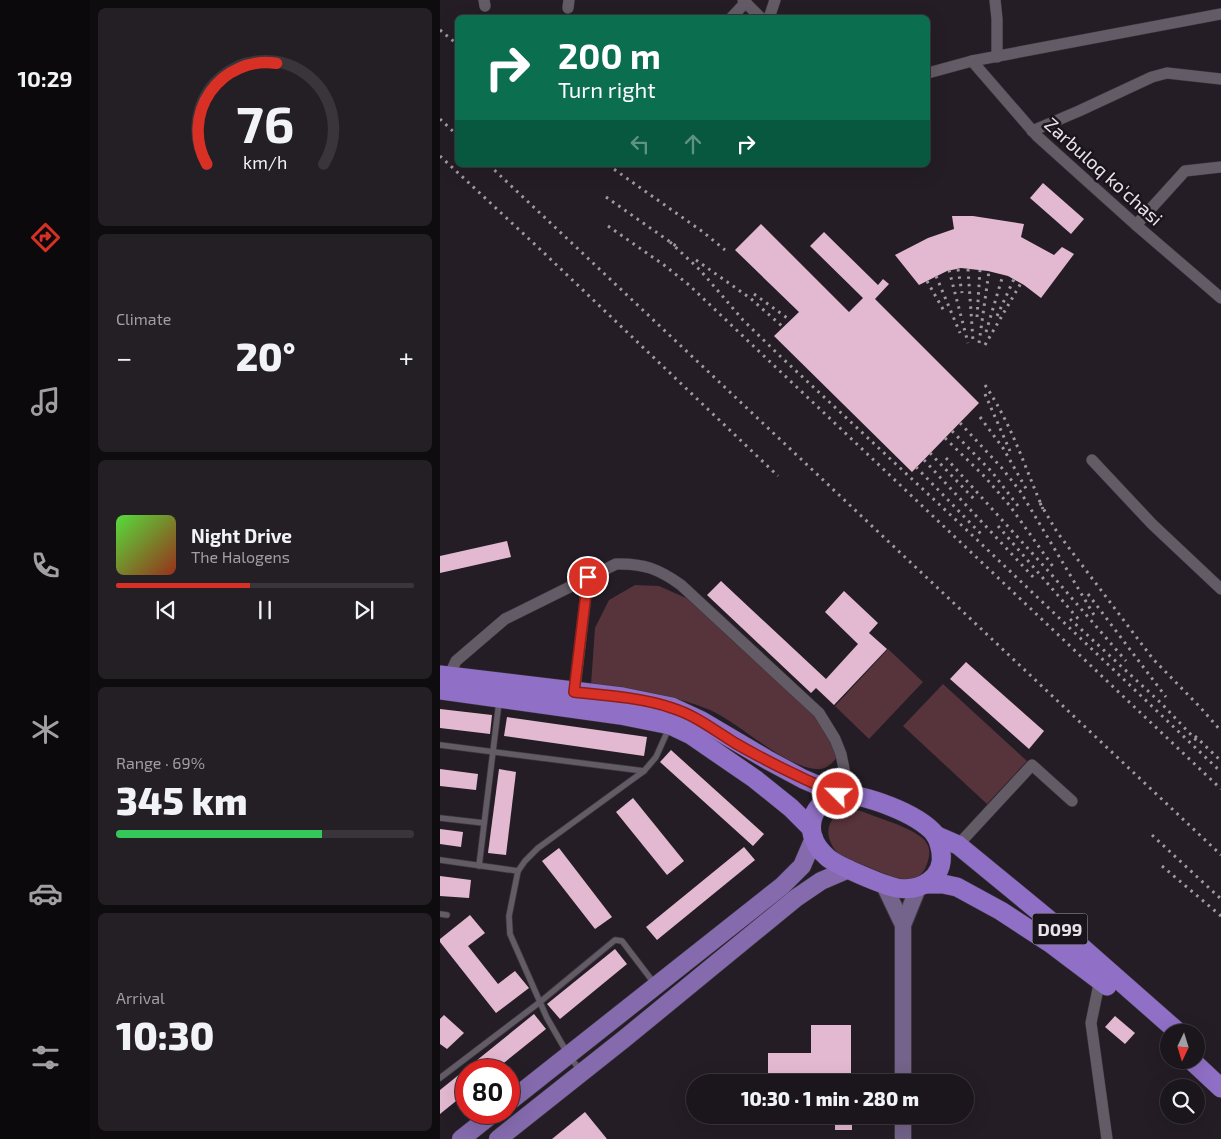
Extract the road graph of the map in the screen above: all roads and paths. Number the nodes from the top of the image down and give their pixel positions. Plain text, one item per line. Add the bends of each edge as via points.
1 (775, 0) edge
2 (995, 0) edge
3 (745, 1) edge
4 (1221, 14) edge
5 (733, 15) edge
6 (758, 15) edge
7 (770, 15) edge
8 (997, 57) junction
9 (972, 61) junction
10 (930, 72) edge
11 (1221, 79) edge
12 (1032, 131) junction
13 (1221, 167) edge
14 (1136, 225) junction
15 (1221, 298) edge
16 (1092, 460) dead end
17 (588, 577) junction
18 (1221, 589) edge
19 (443, 680) edge
20 (499, 698) junction
21 (573, 700) junction
22 (670, 725) junction
23 (440, 746) edge
24 (493, 752) junction
25 (644, 771) junction
26 (843, 794) junction
27 (1072, 801) dead end
28 (440, 818) edge
29 (484, 823) junction
30 (812, 833) junction
31 (935, 835) junction
32 (958, 845) junction
33 (440, 860) edge
34 (479, 866) junction
35 (518, 871) junction
36 (855, 871) junction
37 (883, 883) junction
38 (922, 886) junction
39 (440, 914) edge
40 (447, 915) dead end
41 (903, 925) junction
42 (1100, 979) junction
43 (657, 987) junction
44 (540, 1002) junction
45 (1169, 1024) edge
46 (1160, 1032) edge
47 (569, 1056) junction
48 (1205, 1057) edge
49 (1201, 1069) edge
50 (1221, 1071) edge
51 (582, 1073) junction
52 (903, 1074) edge
53 (440, 1078) edge
54 (1221, 1088) edge
55 (520, 1094) edge
56 (480, 1124) edge
57 (903, 1124) edge
58 (461, 1139) edge
59 (498, 1139) edge
60 (903, 1139) edge
61 (1107, 1139) edge

1 - 7 street
2 - 8 street
3 - 5 street
3 - 6 street
4 - 8 street
8 - 9 street
9 - 10 street
9 - 12 street, Zarbuloq ko'chasi
11 - 12 street via 1167,73 1152,77
12 - 14 street, Zarbuloq ko'chasi
13 - 14 street via 1185,171
14 - 15 street, Zarbuloq ko'chasi
16 - 18 street via 1152,524
17 - 19 street via 505,619 456,661
17 - 21 street
17 - 26 street via 616,564 633,564 666,574 681,585 819,713 841,754
19 - 20 highway, D099
19 - 21 highway, D099
20 - 21 highway, D099
20 - 24 lane
21 - 22 highway, D099
21 - 26 highway, D099 via 623,697 672,707 773,763
22 - 25 lane via 656,757
22 - 30 highway, D099 via 691,735 755,779 791,808
23 - 24 lane
24 - 25 lane
24 - 29 lane
25 - 35 lane via 538,848
26 - 30 highway via 827,798 818,806 812,817
26 - 31 highway, D099 via 866,797 919,820
27 - 32 street via 1032,765
28 - 29 lane
29 - 34 lane
30 - 36 highway, D099 via 827,858
30 - 43 main road via 802,866 782,886
31 - 32 highway, D099
31 - 38 highway via 940,845 941,865 937,875
32 - 45 highway, D099
33 - 34 lane
34 - 35 lane
35 - 44 lane via 509,928
36 - 37 highway, D099
36 - 51 main road via 821,881 796,898
37 - 38 highway, D099 via 907,889
37 - 41 main road
38 - 41 main road
38 - 42 highway, D099 via 942,884 957,887 1001,910
39 - 40 lane
41 - 52 main road
42 - 46 highway, D099
42 - 61 street via 1091,1023
43 - 44 lane via 622,941 615,940
43 - 47 main road
44 - 47 lane
44 - 53 lane
47 - 51 lane
47 - 55 main road
48 - 50 highway
49 - 54 highway
51 - 59 main road
56 - 58 main road
57 - 60 main road

